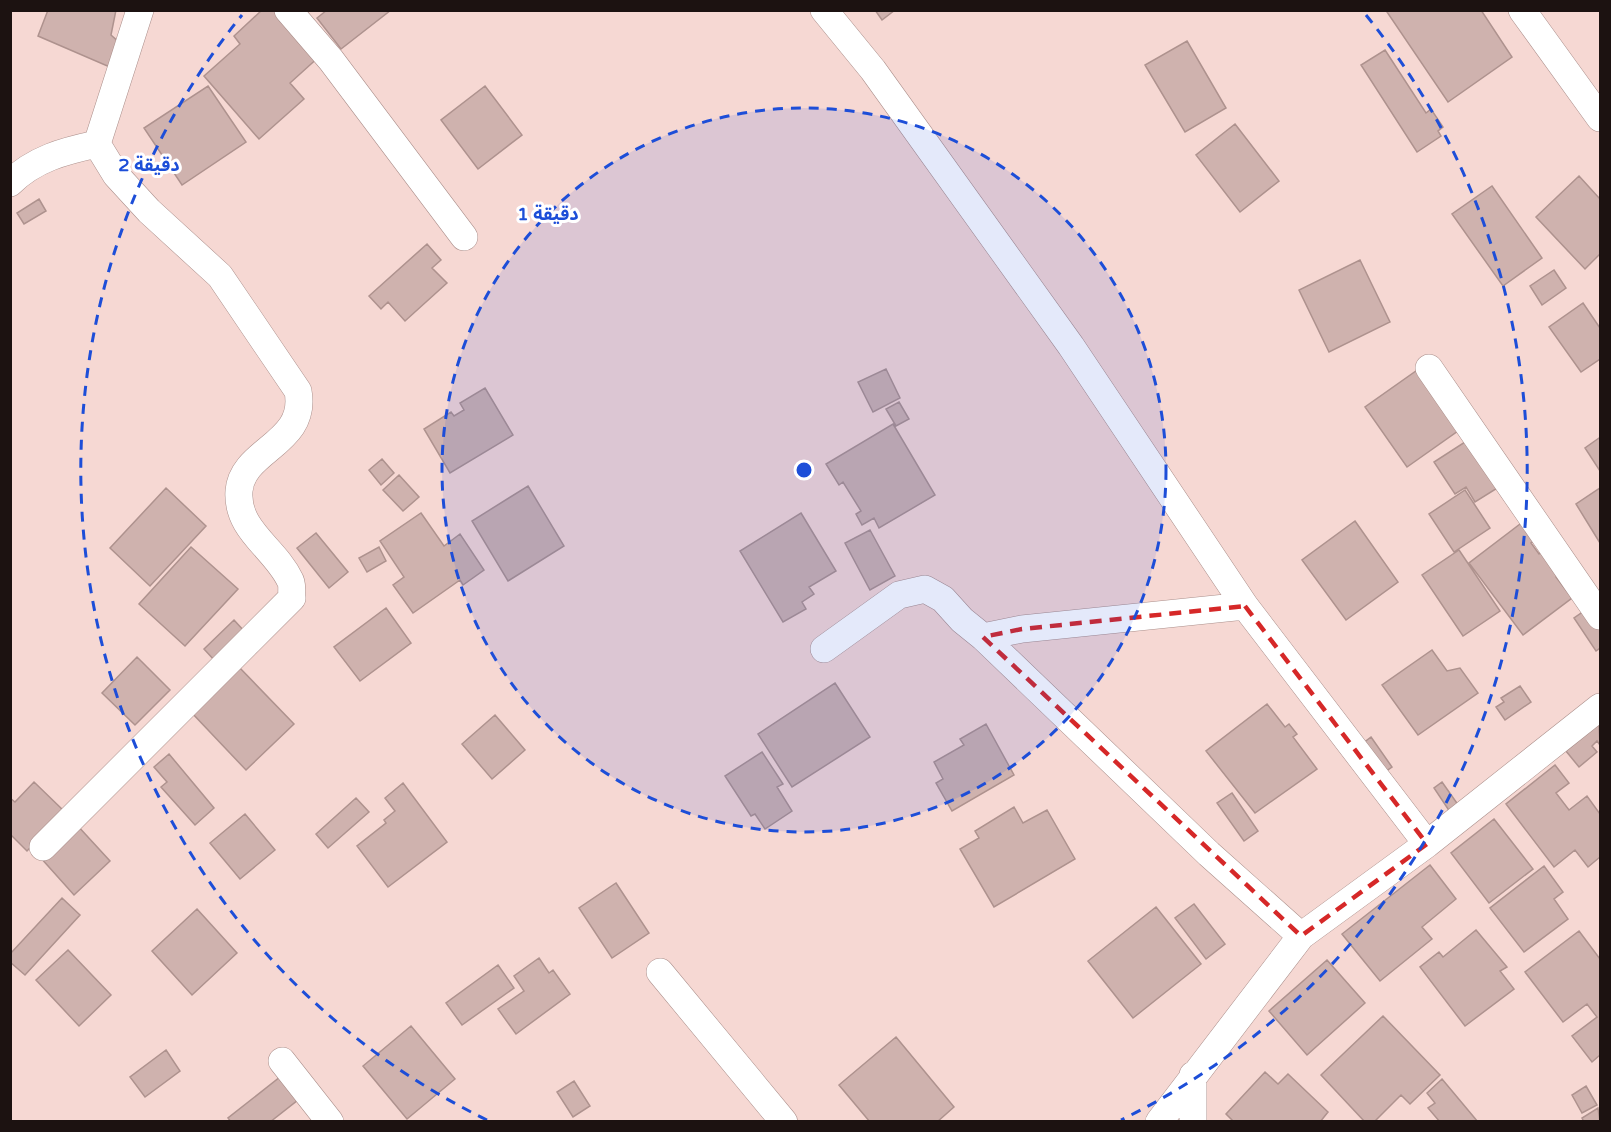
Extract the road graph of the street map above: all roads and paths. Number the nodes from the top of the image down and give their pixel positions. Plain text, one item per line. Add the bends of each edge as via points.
1 (140, 10) edge
2 (288, 10) edge
3 (824, 10) edge
4 (1522, 10) edge
5 (1600, 118) edge
6 (96, 144) junction
7 (10, 183) edge
8 (464, 237) dead end
9 (1429, 368) dead end
10 (1245, 606) junction
11 (1600, 616) edge
12 (983, 637) junction
13 (824, 649) dead end
14 (1600, 707) edge
15 (1427, 844) junction
16 (43, 847) dead end
17 (1301, 936) junction
18 (660, 972) dead end
19 (282, 1060) dead end
20 (1193, 1075) junction
21 (330, 1122) edge
22 (784, 1122) edge
23 (1160, 1122) edge
24 (1193, 1122) edge

1 - 6 street
2 - 8 street via 332,60
3 - 10 street via 873,70 1071,346
4 - 5 street
6 - 7 street via 58,152 21,172
6 - 16 street via 116,175 149,211 220,276 298,391 301,407 292,428 244,472 239,489 239,512 291,581 292,598
9 - 11 street
10 - 12 street via 1022,628
10 - 15 street
12 - 13 street via 943,599 925,590 899,595
12 - 17 street via 1209,854
14 - 15 street
15 - 17 street
17 - 20 street
18 - 22 street
19 - 21 street
20 - 23 street
20 - 24 street

